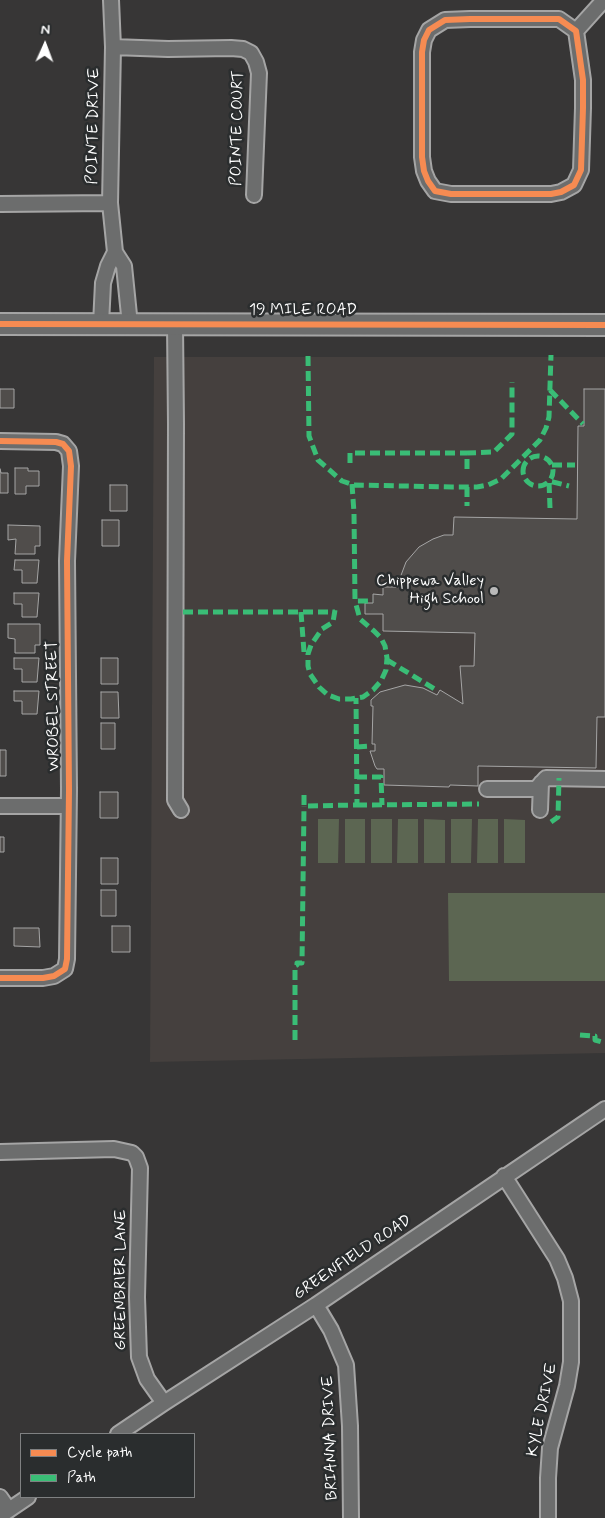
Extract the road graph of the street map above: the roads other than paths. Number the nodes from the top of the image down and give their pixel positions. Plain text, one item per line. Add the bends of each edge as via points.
1 (111, 0) edge
2 (604, 0) edge
3 (576, 31) junction
4 (113, 47) junction
5 (254, 194) dead end
6 (110, 203) junction
7 (0, 204) edge
8 (116, 252) junction
9 (0, 324) edge
10 (100, 324) junction
11 (130, 325) junction
12 (175, 325) junction
13 (605, 325) edge
14 (0, 441) edge
15 (605, 778) edge
16 (541, 783) junction
17 (487, 789) dead end
18 (0, 806) edge
19 (68, 806) junction
20 (181, 810) dead end
21 (540, 810) dead end
22 (0, 978) edge
23 (605, 1109) edge
24 (0, 1152) edge
25 (504, 1176) junction
26 (316, 1305) junction
27 (164, 1402) junction
28 (119, 1433) edge
29 (0, 1497) edge
30 (27, 1498) edge
31 (5, 1513) edge
32 (351, 1518) edge
33 (548, 1518) edge

1 - 4 street, POINTE DRIVE
2 - 3 street
3 - 3 street via 559,19 445,20 429,30 422,52 422,157 424,171 435,191 451,194 552,194 574,185 581,170 583,124 583,80
4 - 5 street, POINTE COURT via 232,48 251,53 259,73
4 - 6 street, POINTE DRIVE
6 - 7 street
6 - 8 street, POINTE DRIVE
8 - 10 street via 103,283
8 - 11 street, POINTE DRIVE via 124,266
9 - 10 street, 19 MILE ROAD
10 - 11 street, 19 MILE ROAD
11 - 12 street, 19 MILE ROAD
12 - 13 street, 19 MILE ROAD
12 - 20 street via 175,800
14 - 19 street, WROBEL STREET via 56,442 69,451
15 - 16 street via 546,778
16 - 17 street via 536,789
16 - 21 street
18 - 19 street
19 - 22 street, WROBEL STREET via 68,947 65,969 43,978
23 - 25 street, GREENFIELD ROAD
24 - 27 street, GREENBRIER LANE via 114,1149 136,1157 140,1168 139,1357 147,1380
25 - 26 street, GREENFIELD ROAD
25 - 33 street, KYLE DRIVE via 557,1260 571,1301 571,1362 550,1448
26 - 27 street, GREENFIELD ROAD
26 - 32 street, BRIANNA DRIVE via 332,1330 346,1365
27 - 28 street, GREENFIELD ROAD
29 - 31 street
30 - 31 street

